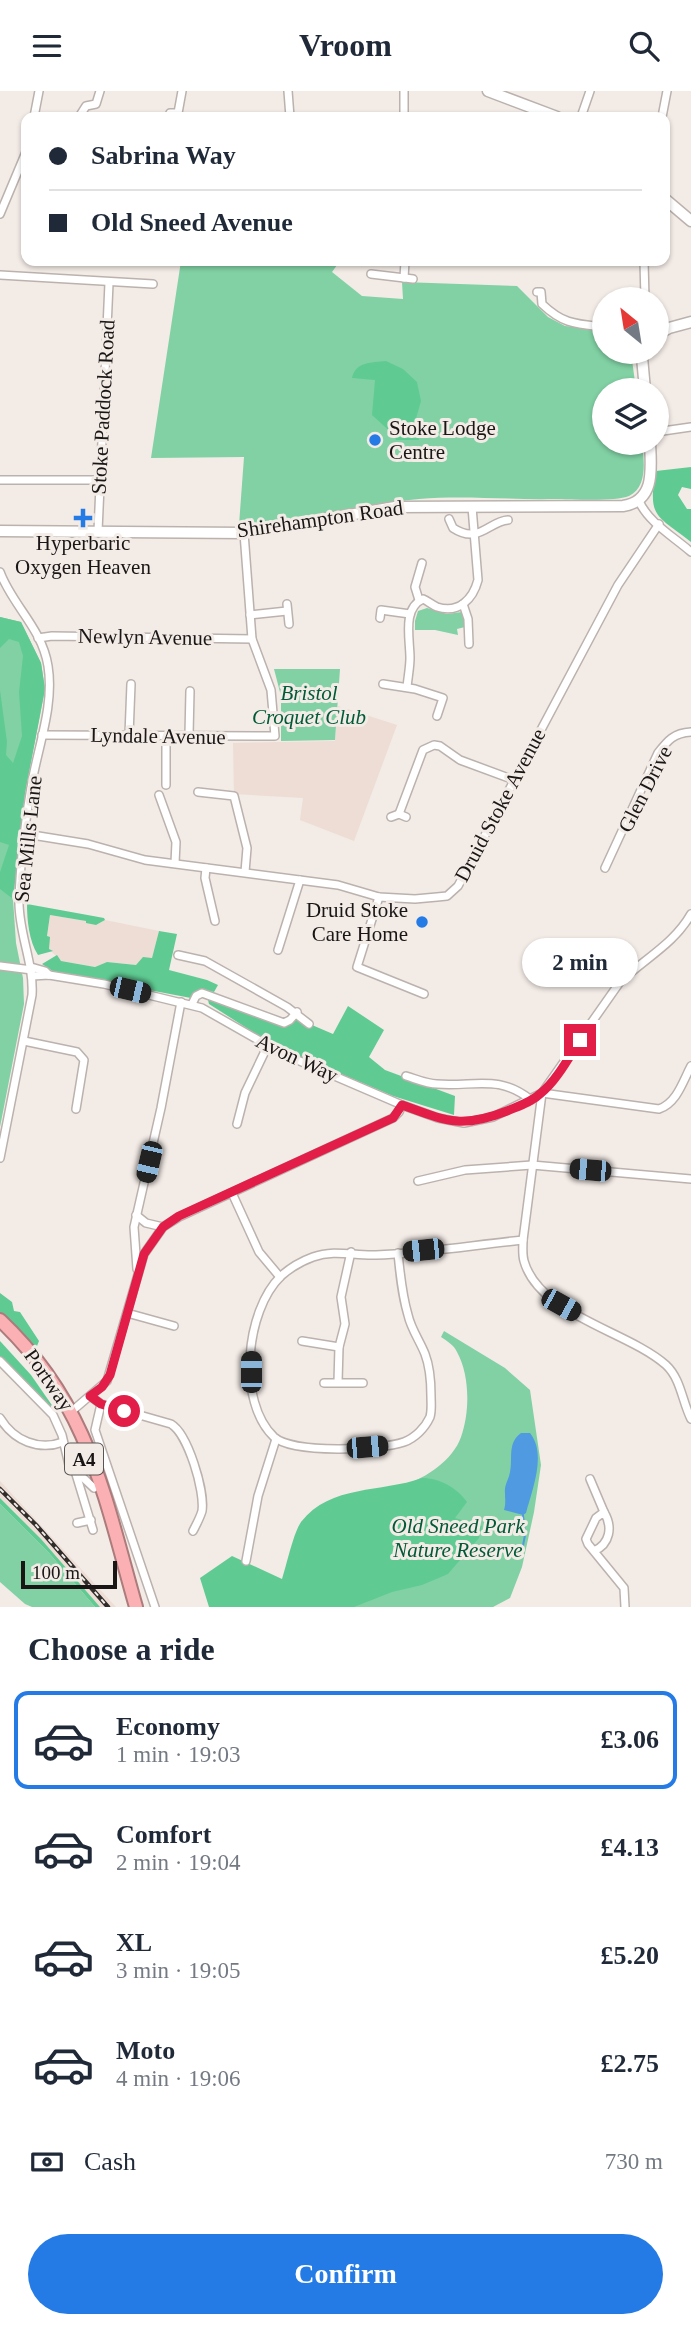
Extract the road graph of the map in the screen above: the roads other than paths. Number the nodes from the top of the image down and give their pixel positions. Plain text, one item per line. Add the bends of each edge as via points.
1 (39, 91) edge
2 (100, 91) edge
3 (182, 91) edge
4 (288, 91) edge
5 (404, 91) edge
6 (488, 91) edge
7 (590, 91) edge
8 (667, 91) edge
9 (35, 112) edge
10 (82, 112) edge
11 (178, 112) edge
12 (290, 112) edge
13 (404, 112) edge
14 (533, 112) edge
15 (583, 112) edge
16 (663, 112) edge
17 (21, 169) edge
18 (670, 203) edge
19 (0, 214) edge
20 (691, 221) edge
21 (406, 266) edge
22 (644, 266) edge
23 (371, 274) dead end
24 (0, 275) edge
25 (109, 283) junction
26 (153, 284) dead end
27 (645, 287) edge
28 (537, 292) dead end
29 (691, 322) edge
30 (592, 326) edge
31 (669, 328) edge
32 (691, 427) edge
33 (669, 430) edge
34 (650, 455) edge
35 (0, 480) edge
36 (99, 480) junction
37 (639, 501) junction
38 (471, 507) junction
39 (449, 519) dead end
40 (508, 520) dead end
41 (659, 524) junction
42 (0, 531) edge
43 (98, 531) junction
44 (244, 533) junction
45 (474, 533) junction
46 (691, 552) edge
47 (422, 563) dead end
48 (0, 572) edge
49 (419, 600) junction
50 (463, 604) junction
51 (410, 614) junction
52 (250, 615) junction
53 (380, 618) dead end
54 (289, 624) dead end
55 (38, 638) junction
56 (252, 639) junction
57 (469, 644) dead end
58 (131, 684) dead end
59 (383, 684) dead end
60 (407, 687) junction
61 (190, 691) dead end
62 (437, 716) dead end
63 (691, 732) edge
64 (42, 734) junction
65 (129, 735) junction
66 (189, 735) junction
67 (166, 736) junction
68 (514, 780) junction
69 (169, 781) dead end
70 (198, 792) dead end
71 (163, 798) dead end
72 (399, 816) dead end
73 (26, 834) junction
74 (601, 856) dead end
75 (610, 860) junction
76 (175, 863) junction
77 (206, 868) junction
78 (605, 868) dead end
79 (245, 872) junction
80 (300, 880) junction
81 (379, 897) junction
82 (691, 915) edge
83 (215, 921) dead end
84 (279, 950) dead end
85 (178, 955) dead end
86 (0, 966) edge
87 (32, 971) junction
88 (424, 994) dead end
89 (181, 1002) junction
90 (192, 1005) junction
91 (297, 1013) junction
92 (309, 1024) dead end
93 (24, 1041) junction
94 (267, 1047) junction
95 (691, 1066) edge
96 (405, 1076) dead end
97 (542, 1093) junction
98 (531, 1100) junction
99 (79, 1105) dead end
100 (402, 1105) junction
101 (237, 1124) dead end
102 (0, 1158) edge
103 (532, 1165) junction
104 (691, 1179) edge
105 (418, 1181) dead end
106 (232, 1193) junction
107 (136, 1216) junction
108 (163, 1227) junction
109 (523, 1240) junction
110 (351, 1252) junction
111 (398, 1253) junction
112 (137, 1272) junction
113 (280, 1277) junction
114 (127, 1313) junction
115 (0, 1320) edge
116 (174, 1326) dead end
117 (0, 1331) edge
118 (302, 1341) dead end
119 (339, 1347) junction
120 (0, 1361) edge
121 (338, 1382) junction
122 (324, 1383) dead end
123 (363, 1383) dead end
124 (90, 1396) junction
125 (101, 1404) junction
126 (68, 1406) junction
127 (691, 1419) edge
128 (1, 1422) edge
129 (63, 1439) junction
130 (276, 1439) junction
131 (78, 1467) junction
132 (590, 1479) dead end
133 (604, 1512) junction
134 (91, 1520) junction
135 (77, 1523) dead end
136 (93, 1530) dead end
137 (192, 1531) dead end
138 (594, 1551) junction
139 (244, 1556) dead end
140 (128, 1607) edge
141 (136, 1607) edge
142 (155, 1607) edge
143 (625, 1607) edge

1 - 9 street
2 - 10 street via 96,104
3 - 11 street
4 - 12 street
5 - 13 street
6 - 14 main road
7 - 15 street
8 - 16 street
17 - 19 street
18 - 20 main road
21 - 23 street via 409,278
22 - 27 street
24 - 25 street
25 - 26 street
25 - 36 street, Stoke Paddock Road
28 - 30 street via 555,317
29 - 31 main road
32 - 33 street
34 - 37 main road via 650,482
35 - 36 street
36 - 43 street, Stoke Paddock Road
37 - 38 main road, Shirehampton Road via 623,506
37 - 41 street
38 - 44 main road, Shirehampton Road via 395,507
38 - 45 street
39 - 45 street via 459,532
40 - 45 street
41 - 46 street
41 - 68 street, Druid Stoke Avenue via 618,585
42 - 43 main road, Shirehampton Road
43 - 44 main road, Shirehampton Road
44 - 52 street
45 - 50 street via 478,580
47 - 49 street via 415,587
48 - 55 street, Sea Mills Lane
49 - 50 street via 451,610
49 - 51 street
50 - 57 street
51 - 53 street via 381,610
51 - 60 street
52 - 54 street via 287,607
52 - 56 street
55 - 56 street, Newlyn Avenue
55 - 64 street, Sea Mills Lane via 48,665 50,694
56 - 66 street, Lyndale Avenue via 271,690 275,736
58 - 65 street via 127,693
59 - 60 street
60 - 62 street via 443,698
61 - 66 street via 186,700
63 - 75 street, Glen Drive via 678,733 658,753
64 - 65 street, Lyndale Avenue
64 - 73 street, Sea Mills Lane
65 - 67 street, Lyndale Avenue
66 - 67 street, Lyndale Avenue
67 - 69 street
68 - 72 street via 460,760 440,746 428,747
68 - 81 street, Druid Stoke Avenue via 452,892 415,899
70 - 79 street via 234,796 240,805 247,848
71 - 76 street via 176,842
73 - 76 street, Druid Stoke Avenue
73 - 87 street, Sea Mills Lane via 20,913
74 - 75 street
75 - 78 street, Glen Drive
76 - 77 street, Druid Stoke Avenue
77 - 79 street, Druid Stoke Avenue
77 - 83 street via 209,913
79 - 80 street, Druid Stoke Avenue
80 - 81 street, Druid Stoke Avenue
80 - 84 street
81 - 88 street via 357,967
82 - 97 street via 668,944 620,982
85 - 91 street via 205,961
86 - 87 street, Avon Way
87 - 89 street, Avon Way
87 - 93 street, Sea Mills Lane
89 - 90 street, Avon Way
89 - 107 street
90 - 91 street via 202,993 284,1023
90 - 94 street, Avon Way via 218,1015
91 - 92 street
93 - 99 street via 82,1055
93 - 102 street, Sea Mills Lane
94 - 100 street, Avon Way
94 - 101 street via 245,1093
95 - 97 street via 674,1099 659,1109
96 - 98 street via 436,1084 495,1082
97 - 98 street, Avon Way
97 - 103 street
98 - 100 street, Avon Way via 493,1117 464,1123
100 - 106 street via 393,1118
103 - 104 street
103 - 105 street via 465,1170
103 - 109 street
106 - 108 street
106 - 113 street via 259,1252
107 - 108 street
107 - 112 street
108 - 112 street
109 - 111 street
109 - 127 street via 525,1265 537,1284 561,1305 666,1365 678,1379
110 - 111 street
110 - 113 street via 312,1257
110 - 119 street via 342,1289 345,1324
111 - 130 street via 408,1318 427,1358 431,1381 431,1414 425,1426 415,1437 387,1446 321,1448
112 - 114 street
113 - 130 street via 251,1339 257,1411
114 - 116 street
114 - 124 street via 110,1375
115 - 126 highway, Portway / A4 via 45,1370
117 - 131 highway, Portway / A4 via 38,1373 62,1409
118 - 119 street
119 - 121 street
120 - 129 street via 53,1415
121 - 122 street
121 - 123 street
124 - 125 street
124 - 126 street
124 - 126 street
125 - 137 street via 180,1430 201,1489 202,1509
125 - 142 street via 95,1430
126 - 141 highway, Portway / A4 via 92,1456
128 - 129 street via 34,1445 46,1447
129 - 131 street
130 - 139 street
131 - 134 street
131 - 140 highway, Portway / A4 via 94,1488
132 - 133 street
133 - 138 street via 609,1533
133 - 138 street via 586,1535
134 - 135 street
134 - 136 street
138 - 143 street via 624,1588

